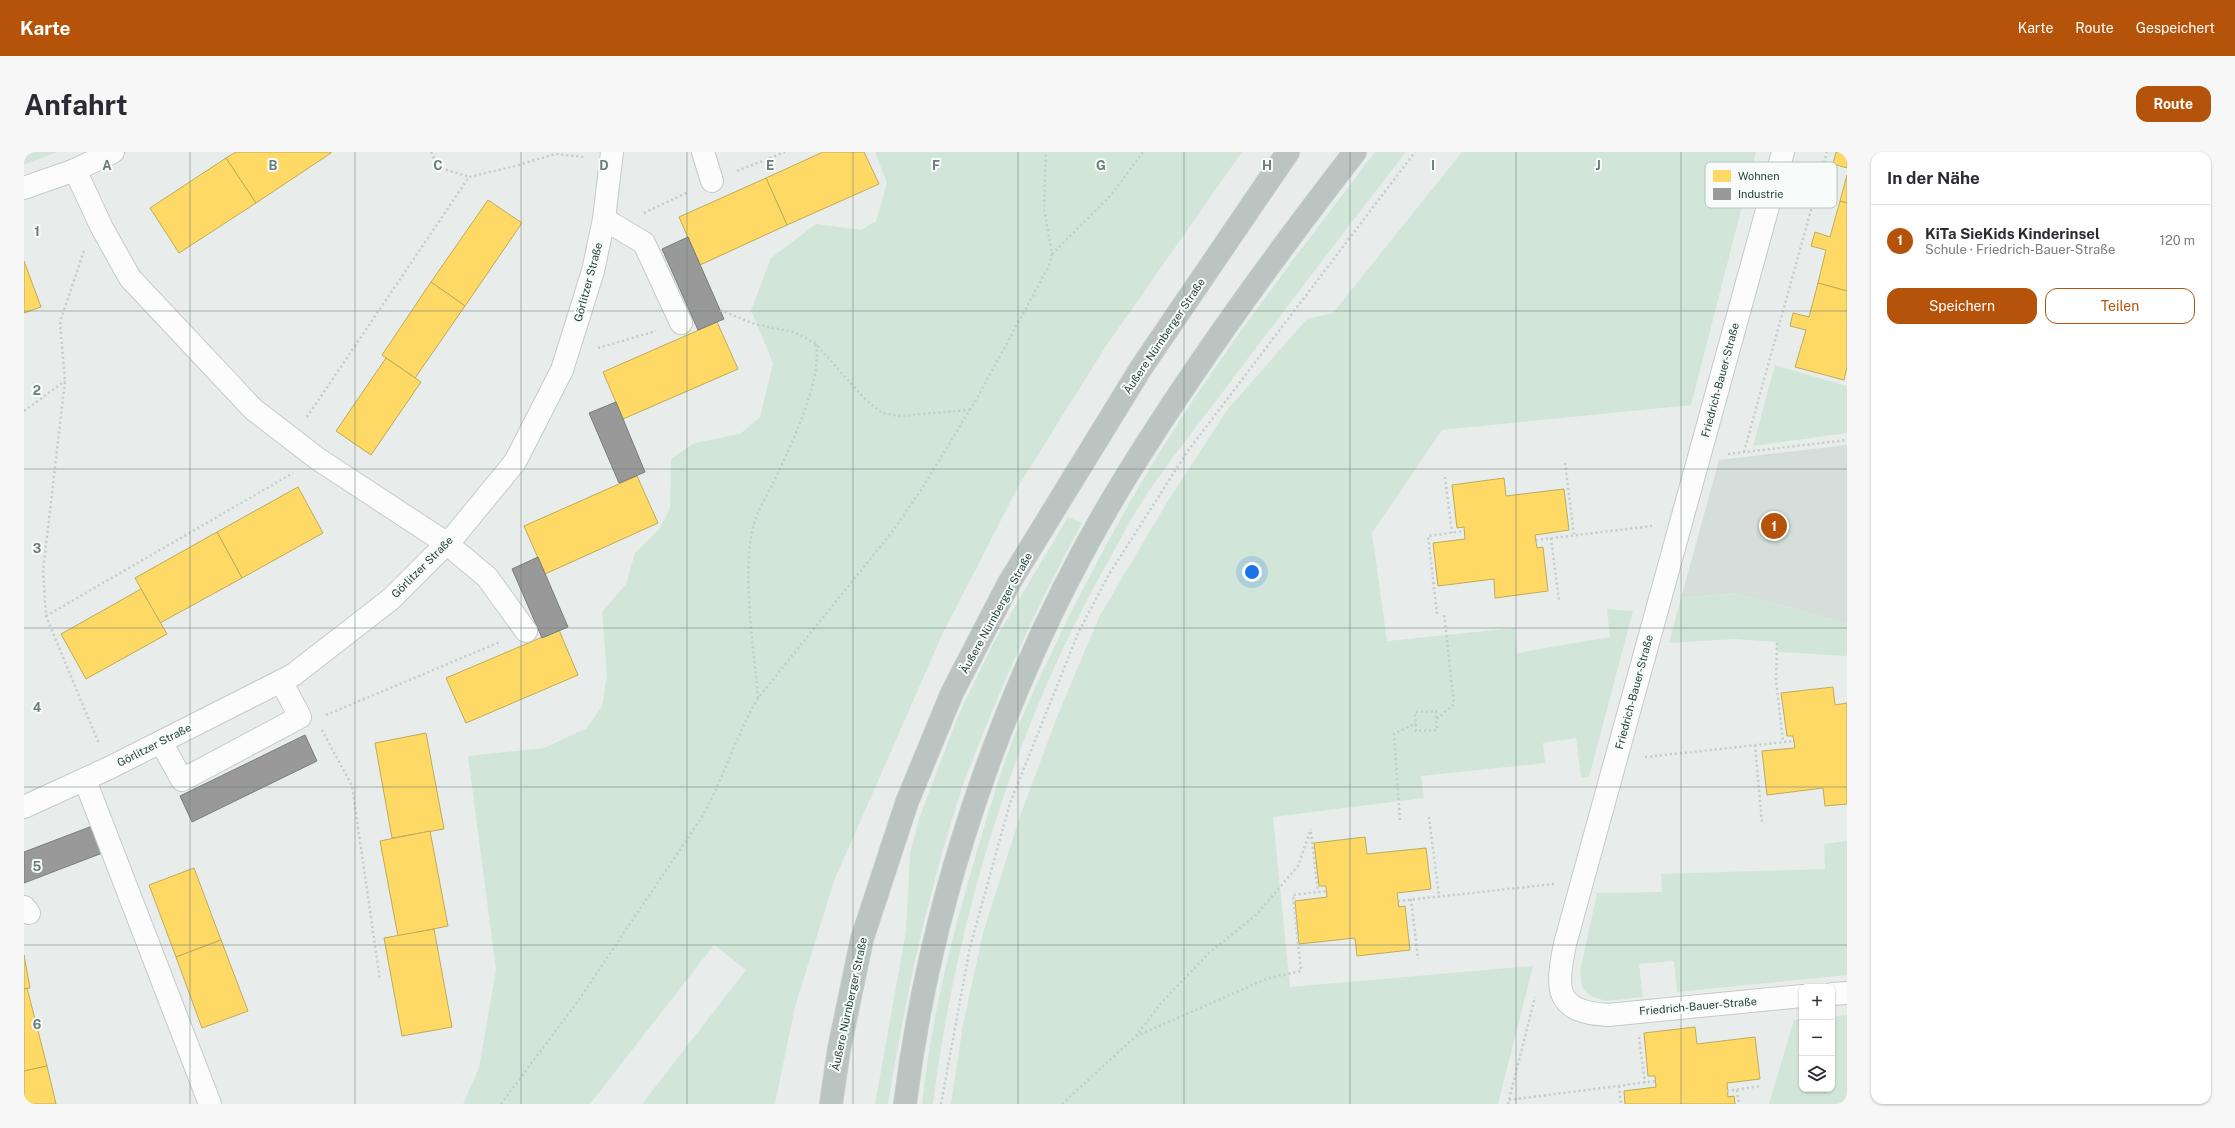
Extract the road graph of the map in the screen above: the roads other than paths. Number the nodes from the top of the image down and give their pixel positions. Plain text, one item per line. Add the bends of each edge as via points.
1 (113, 152) edge
2 (703, 152) edge
3 (1288, 152) edge
4 (1354, 152) edge
5 (1783, 152) edge
6 (612, 155) edge
7 (1780, 162) edge
8 (74, 170) junction
9 (712, 181) dead end
10 (24, 188) edge
11 (1768, 208) edge
12 (604, 219) junction
13 (681, 323) road end
14 (446, 543) junction
15 (526, 631) road end
16 (281, 681) junction
17 (161, 742) junction
18 (85, 780) junction
19 (24, 807) edge
20 (1847, 993) edge
21 (1835, 994) edge
22 (1799, 996) edge
23 (210, 1104) edge
24 (831, 1104) edge
25 (905, 1104) edge

1 - 8 street
2 - 9 street
3 - 24 highway, Äußere Nürnberger Straße via 1136,375 1009,583 952,693 907,802 862,939 840,1042
4 - 25 highway via 1264,271 1128,473 1085,550 1024,673 982,779 942,914 918,1022
5 - 7 street, Friedrich-Bauer-Straße
6 - 12 street, Görlitzer Straße
8 - 10 street
8 - 14 street via 130,278 253,409 318,459
11 - 22 street, Friedrich-Bauer-Straße via 1560,969 1565,1001 1576,1010 1591,1014 1608,1015
12 - 13 street via 644,243
12 - 14 street, Görlitzer Straße via 593,271 562,370 515,462
14 - 15 street via 487,576
14 - 16 street, Görlitzer Straße via 391,599 293,675
16 - 17 street, Görlitzer Straße
16 - 17 street via 300,717 182,780
17 - 18 street, Görlitzer Straße
18 - 19 street, Görlitzer Straße
18 - 23 street
20 - 21 street

